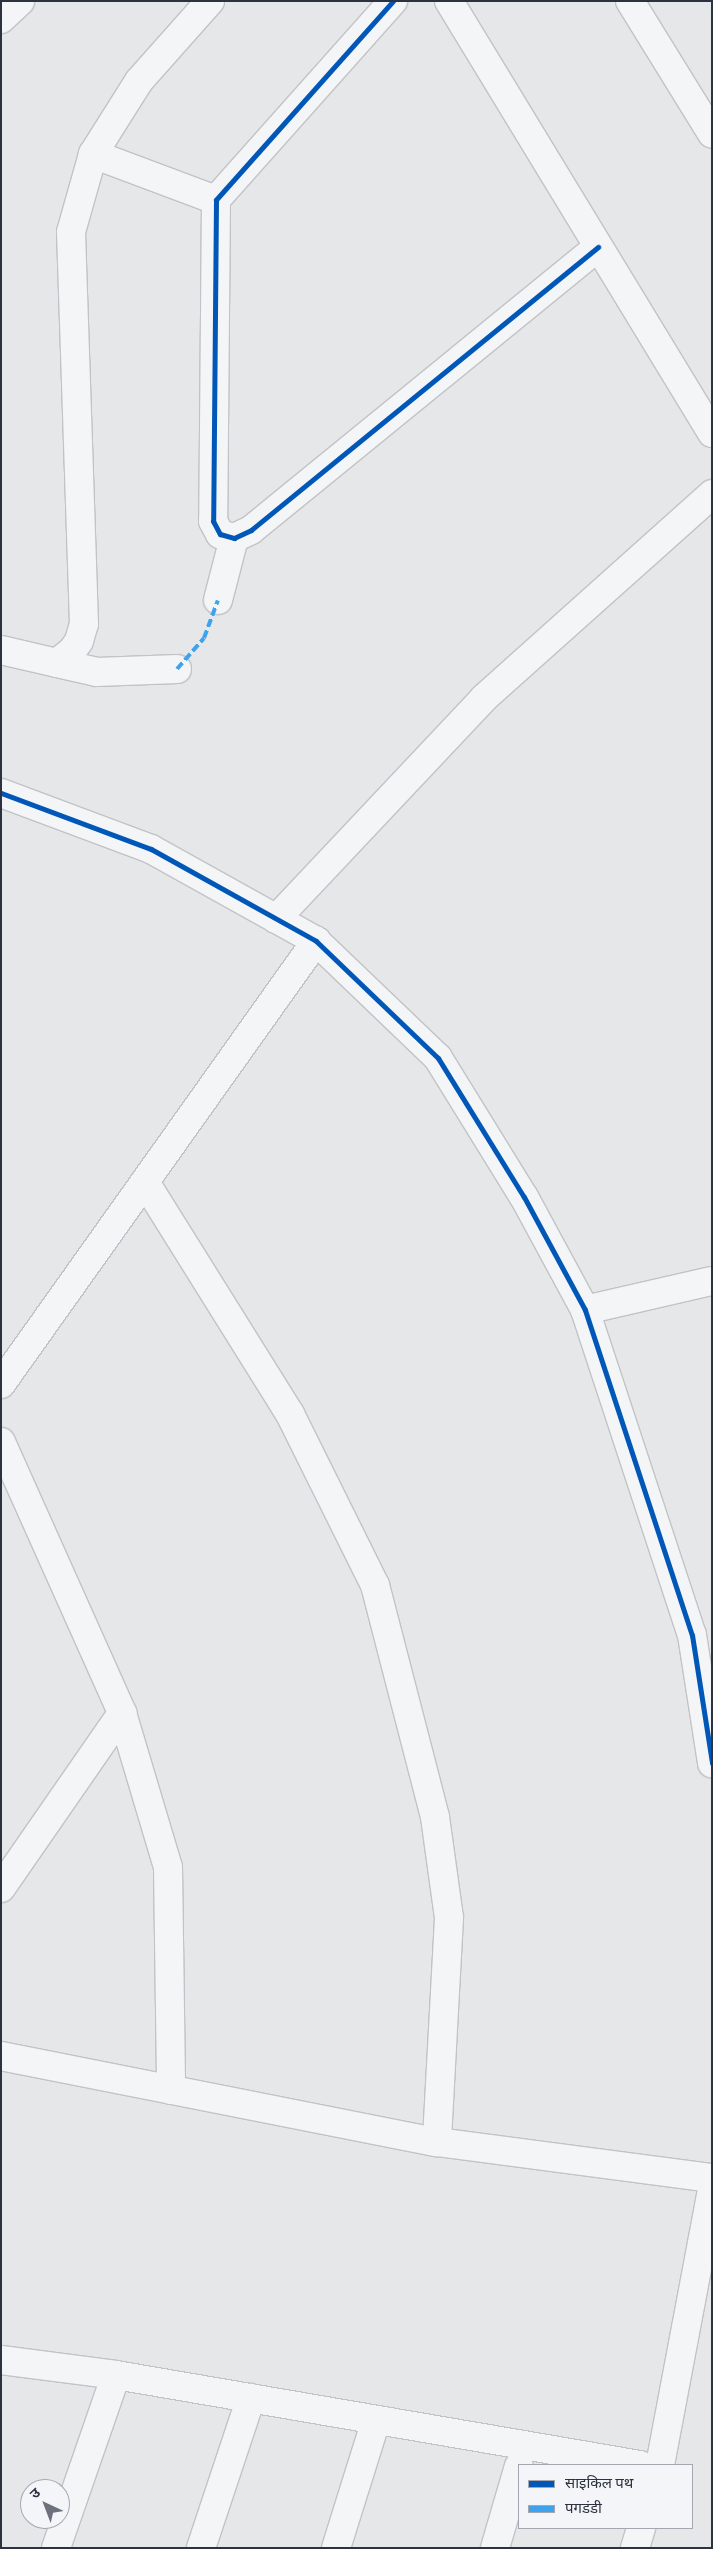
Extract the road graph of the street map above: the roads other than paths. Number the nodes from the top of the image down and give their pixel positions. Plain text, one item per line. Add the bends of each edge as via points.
1 (20, 1) edge
2 (210, 1) edge
3 (393, 1) edge
4 (448, 1) edge
5 (630, 1) edge
6 (1, 19) edge
7 (712, 134) edge
8 (93, 154) junction
9 (216, 200) junction
10 (598, 247) junction
11 (712, 432) edge
12 (712, 494) edge
13 (234, 538) junction
14 (218, 600) dead end
15 (1, 650) edge
16 (57, 663) junction
17 (177, 669) dead end
18 (3, 796) edge
19 (276, 919) junction
20 (316, 941) junction
21 (145, 1182) junction
22 (712, 1281) edge
23 (585, 1310) junction
24 (1, 1384) edge
25 (1, 1442) edge
26 (122, 1713) junction
27 (712, 1763) edge
28 (1, 1888) edge
29 (1, 2056) edge
30 (171, 2090) junction
31 (437, 2142) junction
32 (712, 2178) edge
33 (712, 2190) edge
34 (1, 2360) edge
35 (116, 2375) junction
36 (251, 2398) junction
37 (376, 2420) junction
38 (521, 2459) edge
39 (620, 2464) edge
40 (660, 2464) edge
41 (518, 2469) edge
42 (641, 2529) edge
43 (56, 2548) edge
44 (201, 2548) edge
45 (336, 2548) edge
46 (495, 2548) edge
47 (635, 2548) edge

1 - 6 street
2 - 8 street via 138,81
3 - 9 street
4 - 10 street
5 - 7 street
8 - 9 street
8 - 16 street via 71,232 84,624 72,652
9 - 13 street via 213,521 220,534
10 - 11 street
10 - 13 street via 252,530
12 - 19 street via 484,698
13 - 14 street
15 - 16 street
16 - 17 street via 97,672
18 - 19 street via 152,849
19 - 20 street
20 - 21 street
20 - 23 street via 438,1058 524,1197
21 - 24 street
21 - 31 street via 290,1414 375,1585 435,1817 449,1918
22 - 23 street
23 - 27 street via 692,1635
25 - 26 street
26 - 28 street
26 - 30 street via 168,1867
29 - 30 street
30 - 31 street
31 - 32 street
33 - 40 street
34 - 35 street
35 - 36 street
35 - 43 street
36 - 37 street
36 - 44 street
37 - 38 street
37 - 45 street
38 - 39 street
41 - 46 street
42 - 47 street

